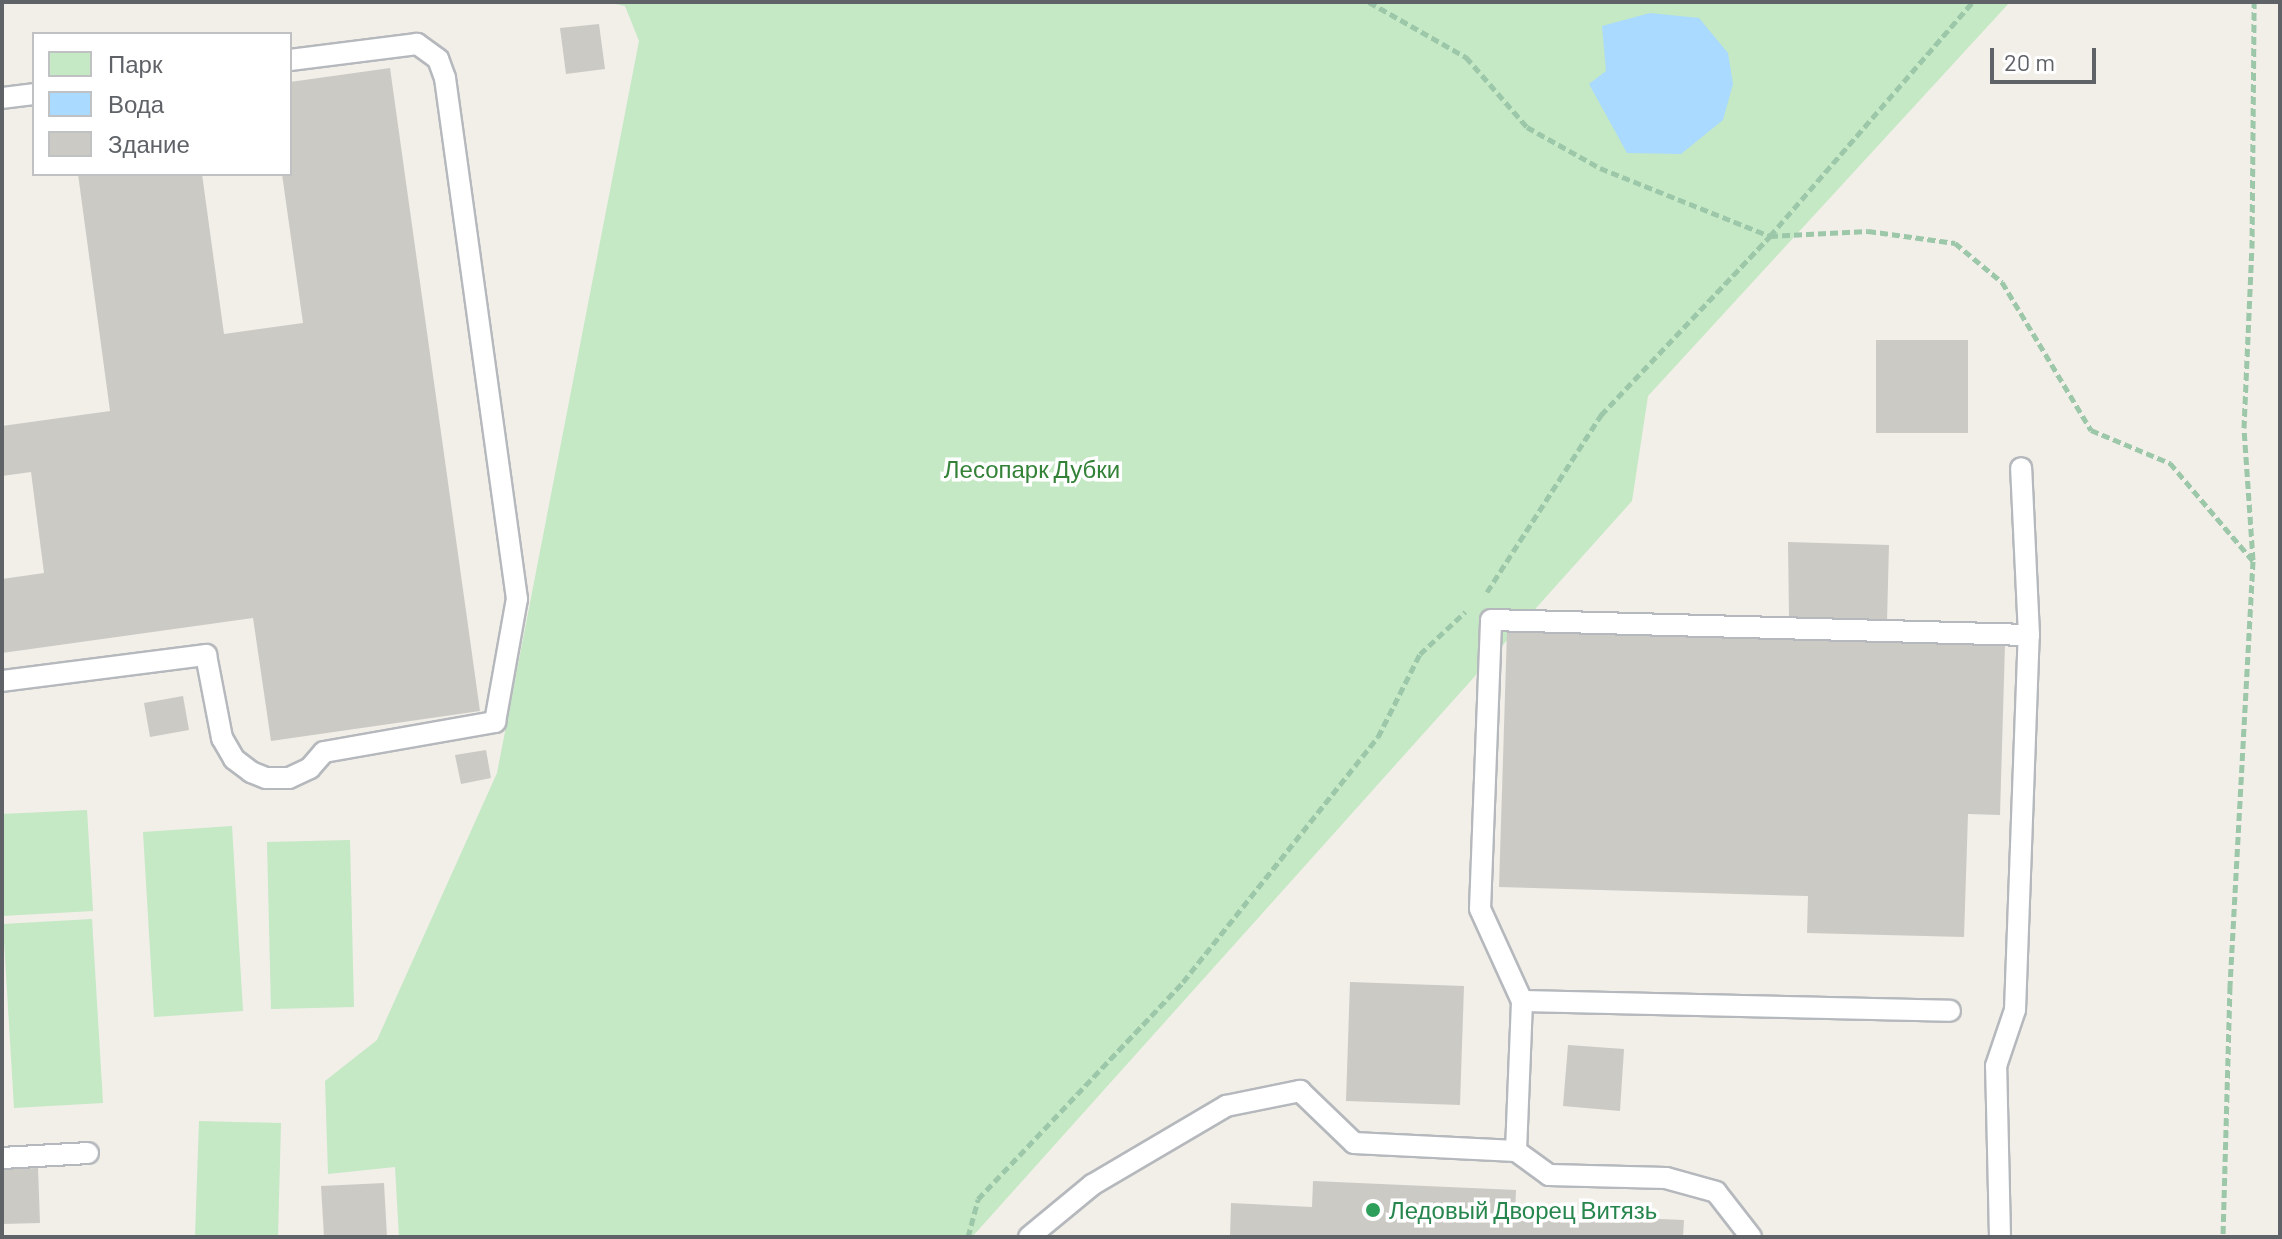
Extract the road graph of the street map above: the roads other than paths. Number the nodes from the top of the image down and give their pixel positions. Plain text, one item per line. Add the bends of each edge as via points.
1 (292, 60) edge
2 (32, 94) edge
3 (2, 98) edge
4 (2021, 468) dead end
5 (2029, 635) junction
6 (2, 681) edge
7 (1522, 1001) junction
8 (1950, 1011) dead end
9 (1516, 1151) junction
10 (88, 1153) dead end
11 (2, 1158) edge
12 (1029, 1237) edge
13 (1751, 1237) edge
14 (2000, 1237) edge

1 - 6 lane via 417,44 438,59 445,78 517,599 495,722 324,752 310,768 289,778 266,778 234,759 222,738 206,655
2 - 3 lane
4 - 5 lane
5 - 7 lane via 1491,620 1480,909
5 - 14 lane via 2015,1010 1996,1066
7 - 8 lane
7 - 9 lane
9 - 12 lane via 1354,1143 1300,1091 1226,1106 1092,1185
9 - 13 lane via 1549,1175 1666,1178 1716,1192
10 - 11 lane

